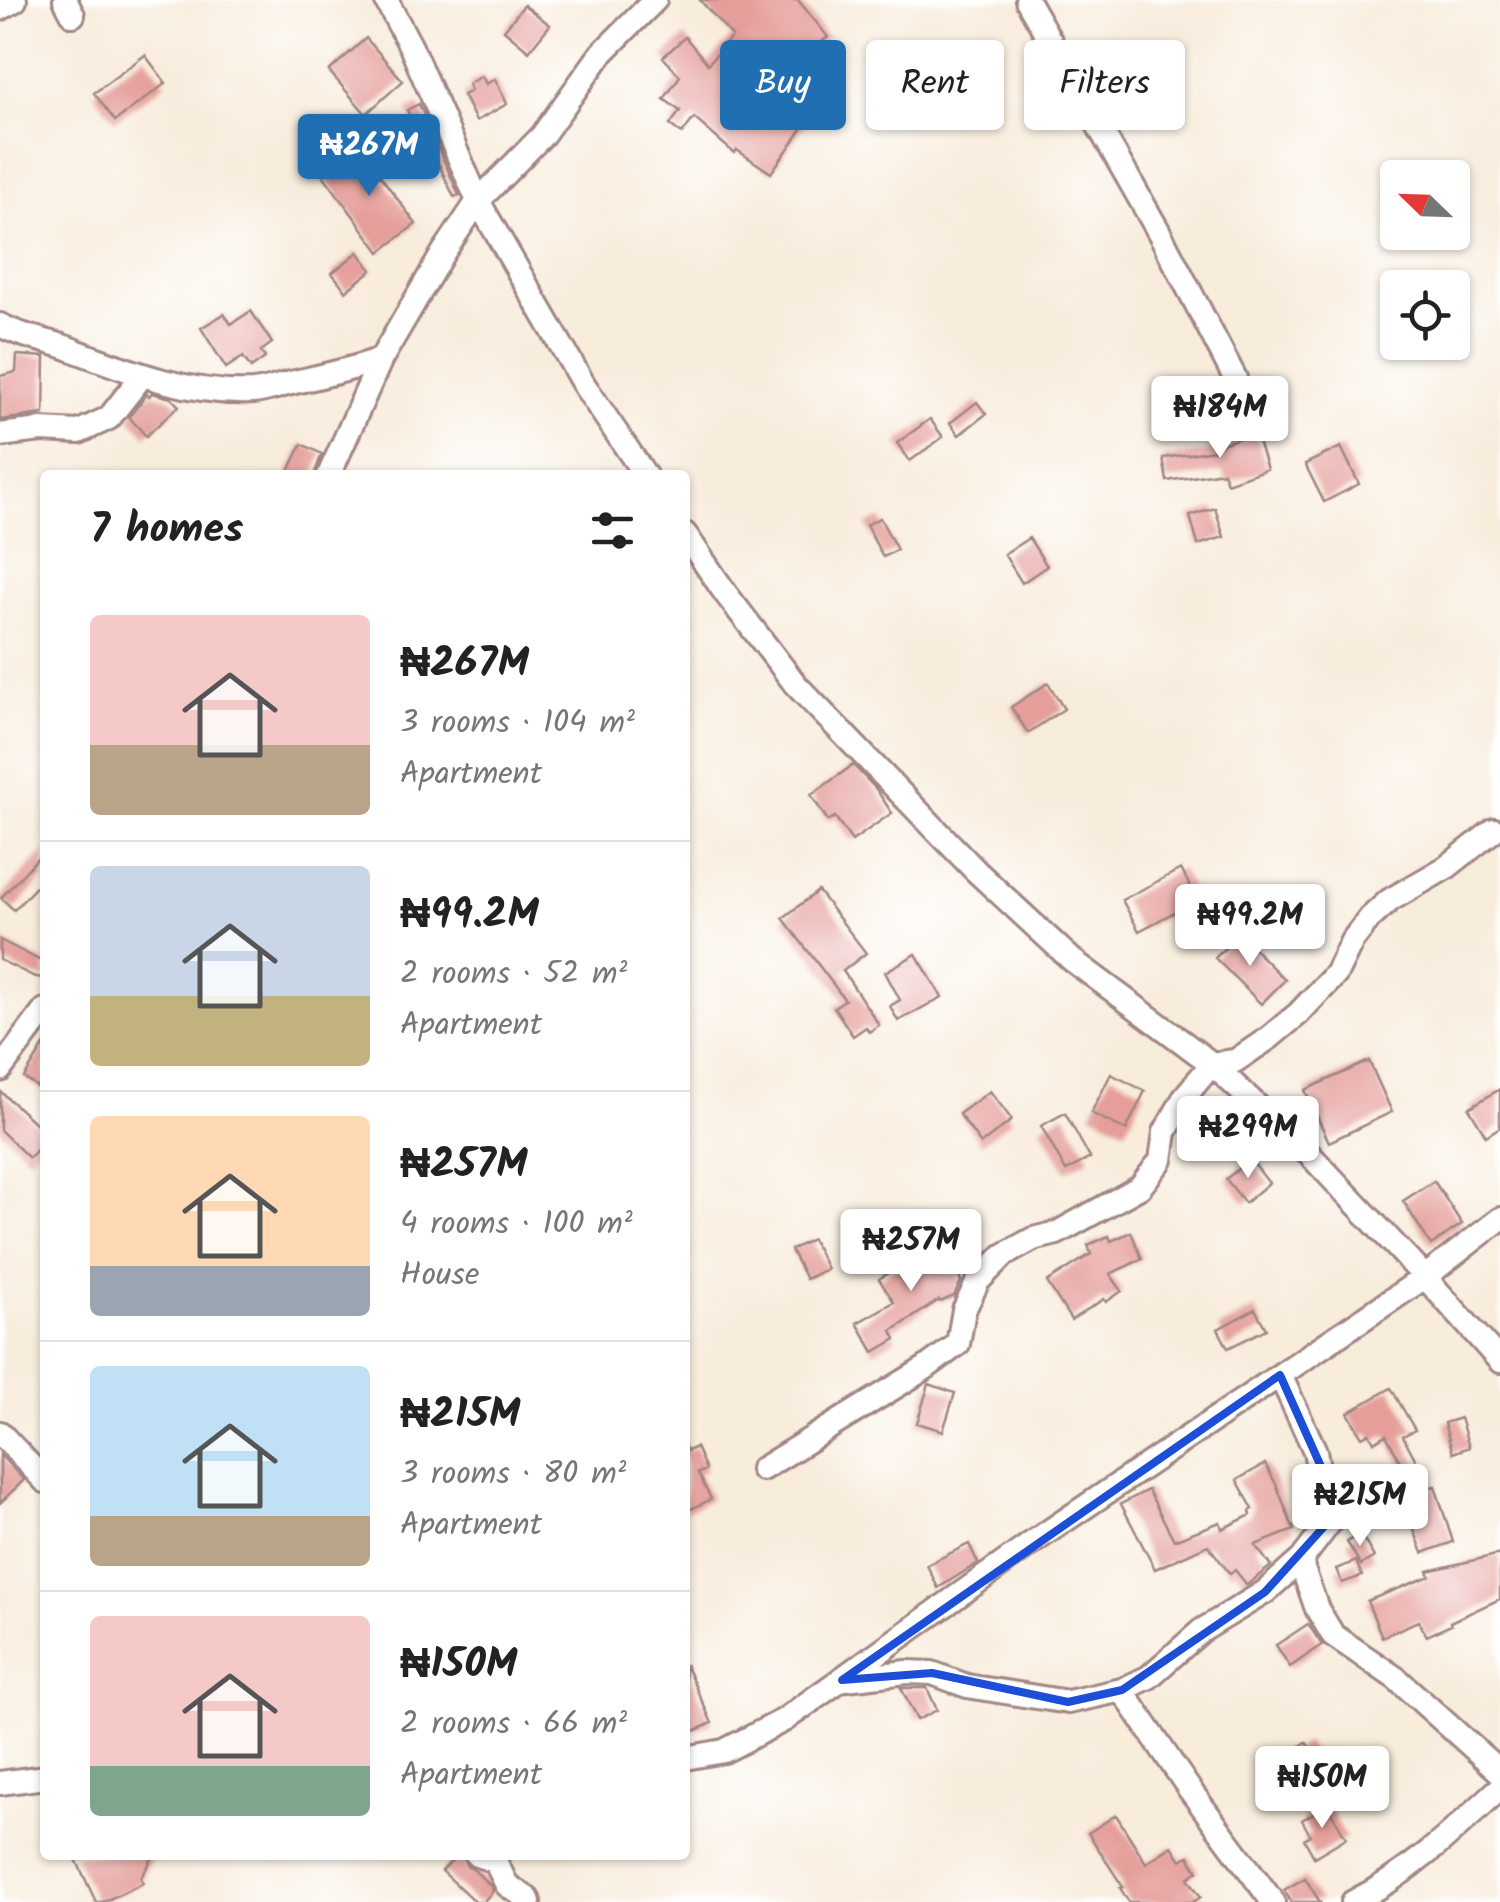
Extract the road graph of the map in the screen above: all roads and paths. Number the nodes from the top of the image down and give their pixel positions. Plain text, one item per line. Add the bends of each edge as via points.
1 (15, 0) edge
2 (386, 0) edge
3 (655, 0) edge
4 (1026, 0) edge
5 (0, 9) edge
6 (478, 201) junction
7 (0, 326) edge
8 (380, 359) junction
9 (142, 376) junction
10 (1234, 378) dead end
11 (0, 436) edge
12 (330, 470) edge
13 (642, 470) edge
14 (690, 541) edge
15 (1494, 830) dead end
16 (40, 1017) edge
17 (1212, 1064) junction
18 (0, 1070) edge
19 (1500, 1219) edge
20 (1425, 1277) junction
21 (1500, 1361) edge
22 (1280, 1375) junction
23 (0, 1434) edge
24 (762, 1470) dead end
25 (40, 1475) edge
26 (1302, 1560) junction
27 (842, 1680) junction
28 (1122, 1690) junction
29 (690, 1757) edge
30 (1500, 1772) edge
31 (40, 1778) edge
32 (0, 1783) edge
33 (1500, 1788) edge
34 (491, 1860) edge
35 (529, 1902) edge
36 (1272, 1902) edge
37 (1353, 1902) edge

1 - 5 street
2 - 6 street
3 - 6 street via 601,54 542,136
4 - 10 street
6 - 8 street
6 - 13 street via 584,385
7 - 9 street
8 - 9 street via 256,392
8 - 12 street
9 - 11 street via 109,418 79,432
14 - 17 street via 796,685 976,870 1072,960
15 - 17 street via 1370,918 1336,974 1298,1014 1235,1061
16 - 18 street
17 - 20 street
17 - 24 street via 1186,1095 1165,1132 1161,1160 1140,1186 1004,1255 978,1281 958,1344
19 - 20 street
20 - 21 street
20 - 22 street
22 - 26 street via 1340,1510
22 - 27 street
23 - 25 street
26 - 28 street
26 - 30 street via 1317,1609 1334,1635 1397,1679
27 - 28 street via 932,1673 967,1686 1068,1702
27 - 29 street via 784,1720 724,1750
28 - 36 street
31 - 32 street
33 - 37 street via 1442,1842
34 - 35 street via 507,1886

